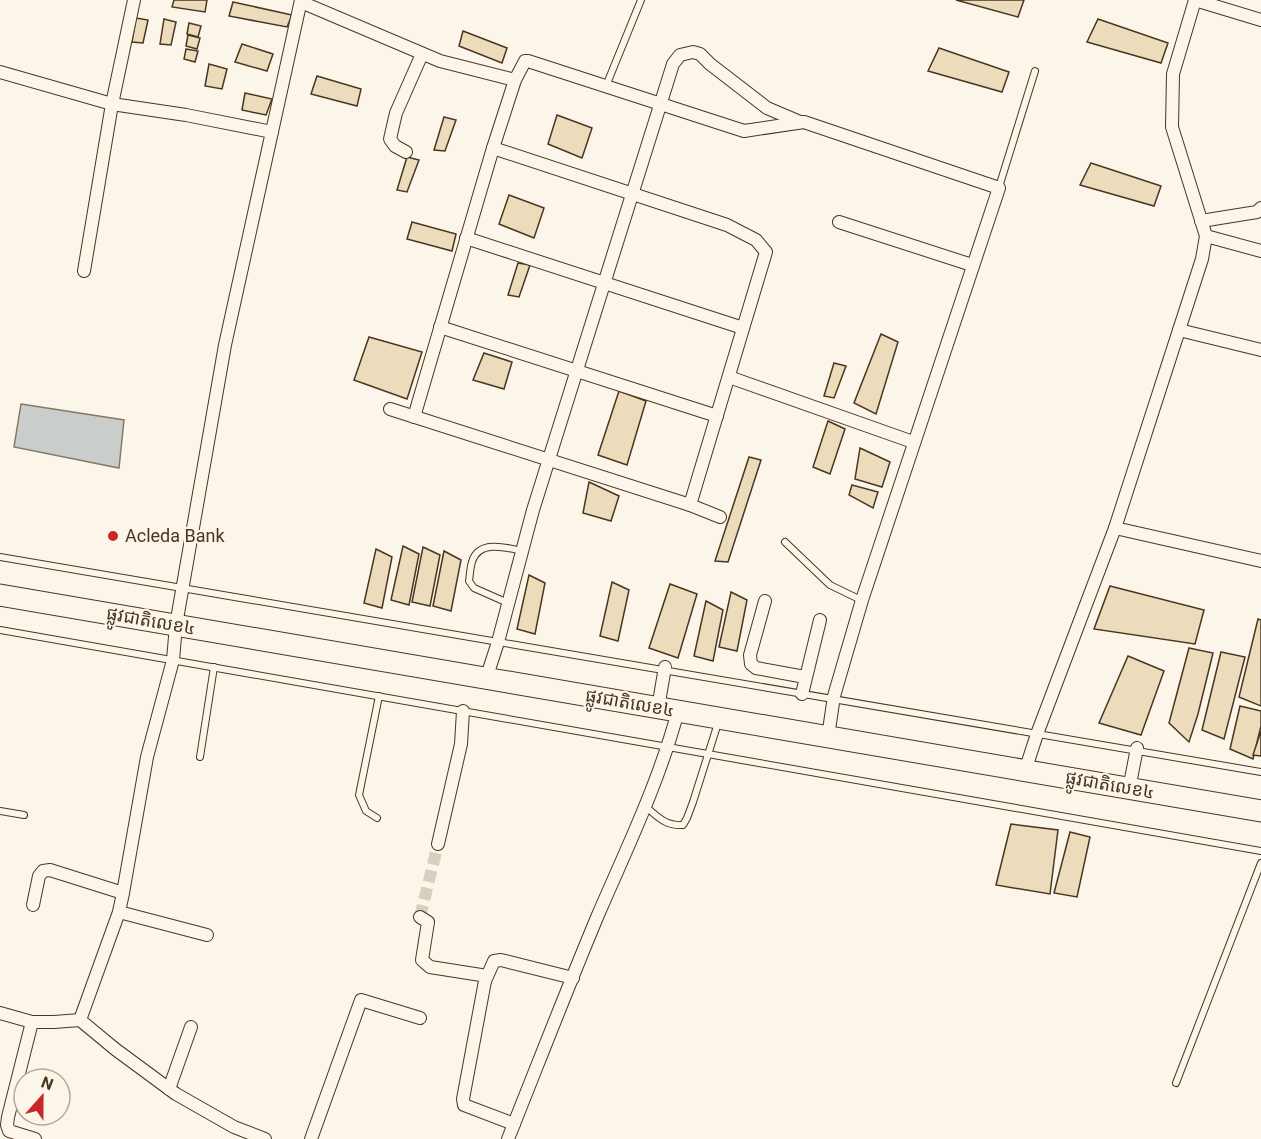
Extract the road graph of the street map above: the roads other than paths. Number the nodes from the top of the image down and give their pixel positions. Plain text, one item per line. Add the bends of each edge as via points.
1 (134, 0) edge
2 (640, 0) edge
3 (1195, 0) edge
4 (301, 1) edge
5 (1261, 20) edge
6 (422, 54) junction
7 (1035, 70) dead end
8 (0, 72) edge
9 (515, 80) junction
10 (606, 86) junction
11 (112, 104) junction
12 (660, 104) junction
13 (801, 122) junction
14 (272, 132) junction
15 (493, 148) junction
16 (406, 152) dead end
17 (999, 188) junction
18 (632, 194) junction
19 (1261, 208) edge
20 (1201, 221) junction
21 (839, 222) dead end
22 (1206, 236) junction
23 (466, 238) junction
24 (1261, 251) edge
25 (972, 265) junction
26 (84, 271) dead end
27 (604, 283) junction
28 (440, 327) junction
29 (743, 328) junction
30 (1179, 330) junction
31 (1261, 350) edge
32 (577, 371) junction
33 (729, 377) junction
34 (390, 409) dead end
35 (717, 416) junction
36 (414, 417) junction
37 (914, 442) junction
38 (549, 460) junction
39 (690, 505) junction
40 (720, 517) dead end
41 (1115, 528) junction
42 (785, 542) dead end
43 (523, 551) junction
44 (0, 557) edge
45 (1261, 561) edge
46 (183, 588) junction
47 (0, 595) edge
48 (862, 600) junction
49 (765, 601) dead end
50 (508, 603) junction
51 (820, 620) dead end
52 (176, 625) junction
53 (0, 630) edge
54 (498, 642) junction
55 (173, 660) junction
56 (214, 667) junction
57 (665, 669) junction
58 (806, 677) junction
59 (486, 678) junction
60 (802, 694) junction
61 (379, 696) junction
62 (834, 699) junction
63 (668, 710) junction
64 (463, 711) junction
65 (720, 718) junction
66 (1036, 734) junction
67 (828, 737) junction
68 (668, 747) junction
69 (1137, 749) junction
70 (709, 754) junction
71 (200, 758) dead end
72 (1025, 771) junction
73 (1261, 772) edge
74 (1129, 789) junction
75 (645, 807) junction
76 (0, 811) edge
77 (1261, 811) edge
78 (24, 815) dead end
79 (377, 818) dead end
80 (438, 844) tunnel mouth
81 (1261, 851) edge
82 (1261, 863) edge
83 (123, 892) junction
84 (33, 905) dead end
85 (118, 912) junction
86 (420, 917) tunnel mouth
87 (207, 934) dead end
88 (573, 978) junction
89 (485, 981) junction
90 (0, 1013) edge
91 (420, 1018) dead end
92 (80, 1020) junction
93 (32, 1022) junction
94 (191, 1027) dead end
95 (1176, 1083) dead end
96 (169, 1089) junction
97 (514, 1124) junction
98 (35, 1139) edge
99 (265, 1139) edge
100 (311, 1139) edge
101 (508, 1139) edge

1 - 11 street
2 - 10 lane
3 - 5 street
3 - 20 street via 1173,74 1172,127
4 - 6 street
4 - 14 street
6 - 9 street
6 - 16 street via 396,113 390,139
7 - 17 lane
8 - 11 street
9 - 10 street via 528,61
9 - 15 street
10 - 12 street
11 - 14 street
11 - 26 street
12 - 13 street via 744,131
12 - 13 street via 673,64 680,55 693,52 767,108
12 - 18 street
13 - 17 street
14 - 46 street via 225,345
15 - 18 street
15 - 23 street
17 - 25 street
18 - 27 street
18 - 29 street via 727,225 762,246 766,252
19 - 20 street via 1257,212
20 - 22 street
21 - 25 street
22 - 24 street
22 - 30 street
23 - 27 street
23 - 28 street
25 - 37 street
27 - 29 street
27 - 32 street
28 - 32 street
28 - 36 street
29 - 33 street
30 - 31 street
30 - 41 street
32 - 35 street
32 - 38 street
33 - 35 street
33 - 37 street
34 - 36 street
35 - 39 street
36 - 38 street
37 - 48 street
38 - 39 street
38 - 43 street
39 - 40 street
41 - 45 street
41 - 66 street
42 - 48 lane via 830,585
43 - 50 street
43 - 50 lane via 496,545 480,550 472,561 469,582 474,588
44 - 46 lane
46 - 52 street
46 - 54 lane
47 - 52 highway, ផ្លូវជាតិលេខ៤
48 - 62 street
49 - 58 street via 750,656 752,664
50 - 54 street
51 - 58 street
52 - 55 street
52 - 59 highway, ផ្លូវជាតិលេខ៤
53 - 55 lane
54 - 57 lane
54 - 59 street
55 - 56 lane
55 - 83 street via 147,757
56 - 61 lane
56 - 71 lane
57 - 60 lane
57 - 63 street
58 - 60 street
59 - 63 highway, ផ្លូវជាតិលេខ៤
60 - 62 lane
61 - 64 lane
61 - 79 lane via 359,795 366,811
62 - 66 lane
62 - 67 street
63 - 65 highway, ផ្លូវជាតិលេខ៤
63 - 68 street
64 - 68 lane
64 - 80 street via 461,744
65 - 67 highway, ផ្លូវជាតិលេខ៤
65 - 70 lane
66 - 69 lane
66 - 72 street
67 - 72 highway, ផ្លូវជាតិលេខ៤
68 - 70 lane
68 - 75 street
69 - 73 lane
69 - 74 street
70 - 75 lane via 683,825 664,822
70 - 81 lane
72 - 74 highway, ផ្លូវជាតិលេខ៤
74 - 77 highway, ផ្លូវជាតិលេខ៤
75 - 88 street
76 - 78 lane
82 - 95 lane
83 - 84 street via 43,871
83 - 85 street
85 - 87 street
85 - 92 street
86 - 89 street via 428,922 422,960 430,967 482,975
88 - 89 street via 501,960 494,961
88 - 97 street
89 - 97 street via 464,1105
90 - 93 street
91 - 100 street via 361,1000
92 - 93 street
92 - 96 street
93 - 98 street via 7,1125 9,1131
94 - 96 street
96 - 99 street via 234,1127
97 - 101 street

